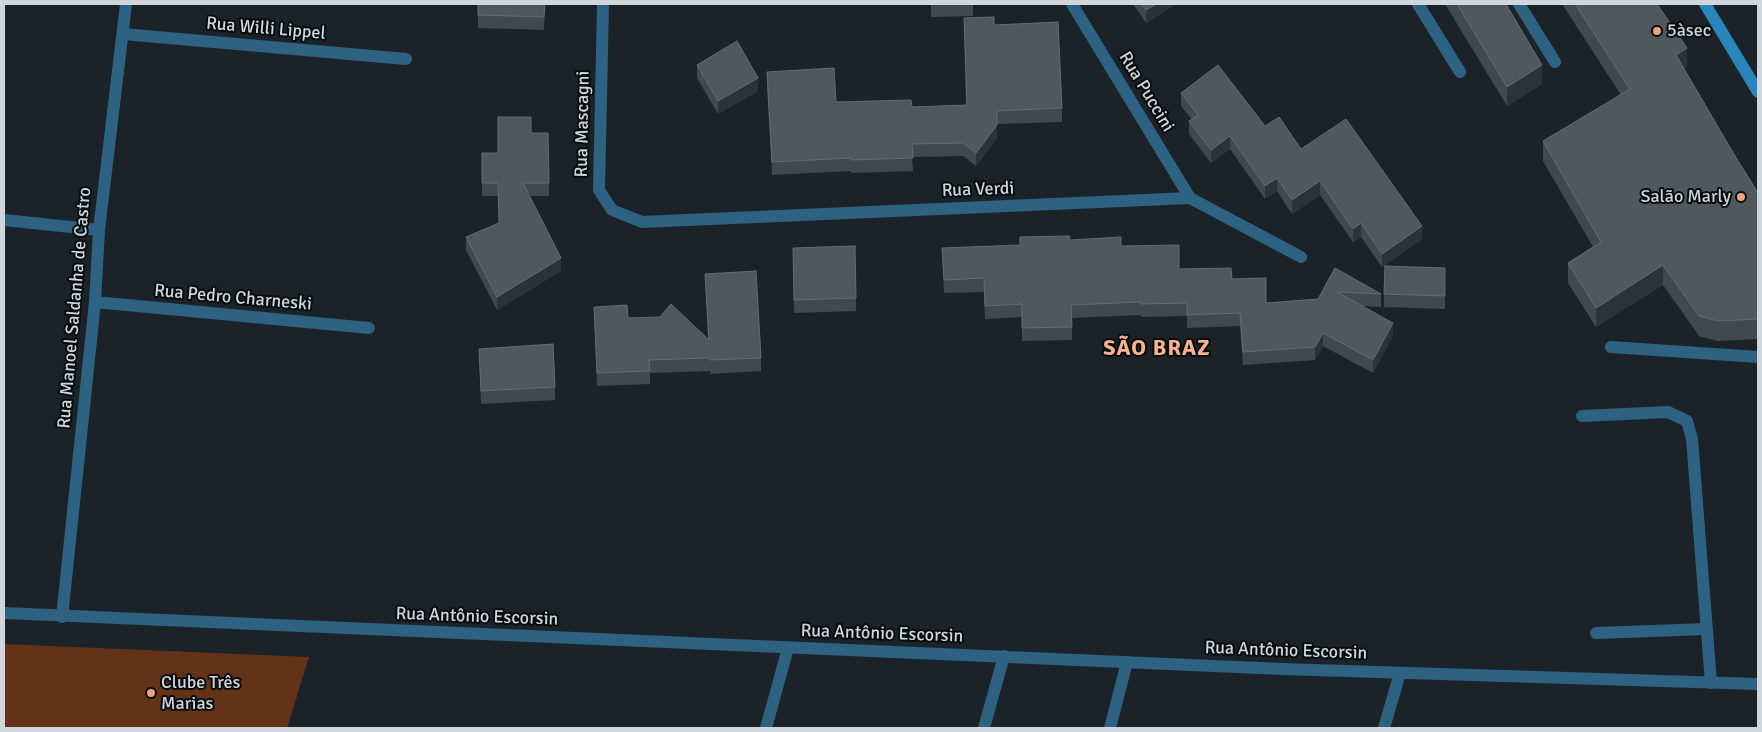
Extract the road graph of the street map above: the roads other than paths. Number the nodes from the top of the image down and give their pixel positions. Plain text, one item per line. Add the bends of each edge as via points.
1 (126, 4) edge
2 (602, 4) edge
3 (1072, 4) edge
4 (1418, 4) edge
5 (1518, 4) edge
6 (1705, 4) edge
7 (123, 34) junction
8 (406, 59) dead end
9 (1555, 62) dead end
10 (1460, 72) dead end
11 (1758, 92) edge
12 (1190, 198) junction
13 (4, 220) edge
14 (642, 222) joint
15 (99, 230) junction
16 (1301, 257) dead end
17 (95, 302) junction
18 (369, 328) dead end
19 (1611, 347) dead end
20 (1758, 357) edge
21 (1582, 416) dead end
22 (4, 613) edge
23 (62, 617) junction
24 (1707, 629) junction
25 (1596, 634) dead end
26 (788, 648) junction
27 (1004, 656) junction
28 (1127, 662) junction
29 (1400, 673) junction
30 (1711, 683) junction
31 (1758, 684) edge
32 (766, 728) edge
33 (984, 728) edge
34 (1110, 728) edge
35 (1384, 728) edge

1 - 7 street, Rua Manoel Saldanha de Castro
2 - 14 street, Rua Mascagni via 599,190 612,210
3 - 12 street, Rua Puccini
4 - 10 street
5 - 9 street
6 - 11 main road
7 - 8 street, Rua Willi Lippel
7 - 15 street, Rua Manoel Saldanha de Castro
12 - 14 street, Rua Verdi
12 - 16 street
13 - 15 street
15 - 17 street, Rua Manoel Saldanha de Castro
17 - 18 street, Rua Pedro Charneski
17 - 23 street, Rua Manoel Saldanha de Castro
19 - 20 street
21 - 24 street via 1668,412 1686,421 1692,439
22 - 23 street, Rua Antônio Escorsin
23 - 26 street, Rua Antônio Escorsin
24 - 25 street
24 - 30 street
26 - 27 street, Rua Antônio Escorsin
26 - 32 street
27 - 28 street, Rua Antônio Escorsin
27 - 33 street
28 - 29 street, Rua Antônio Escorsin
28 - 34 street
29 - 30 street, Rua Antônio Escorsin
29 - 35 street
30 - 31 street, Rua Antônio Escorsin

